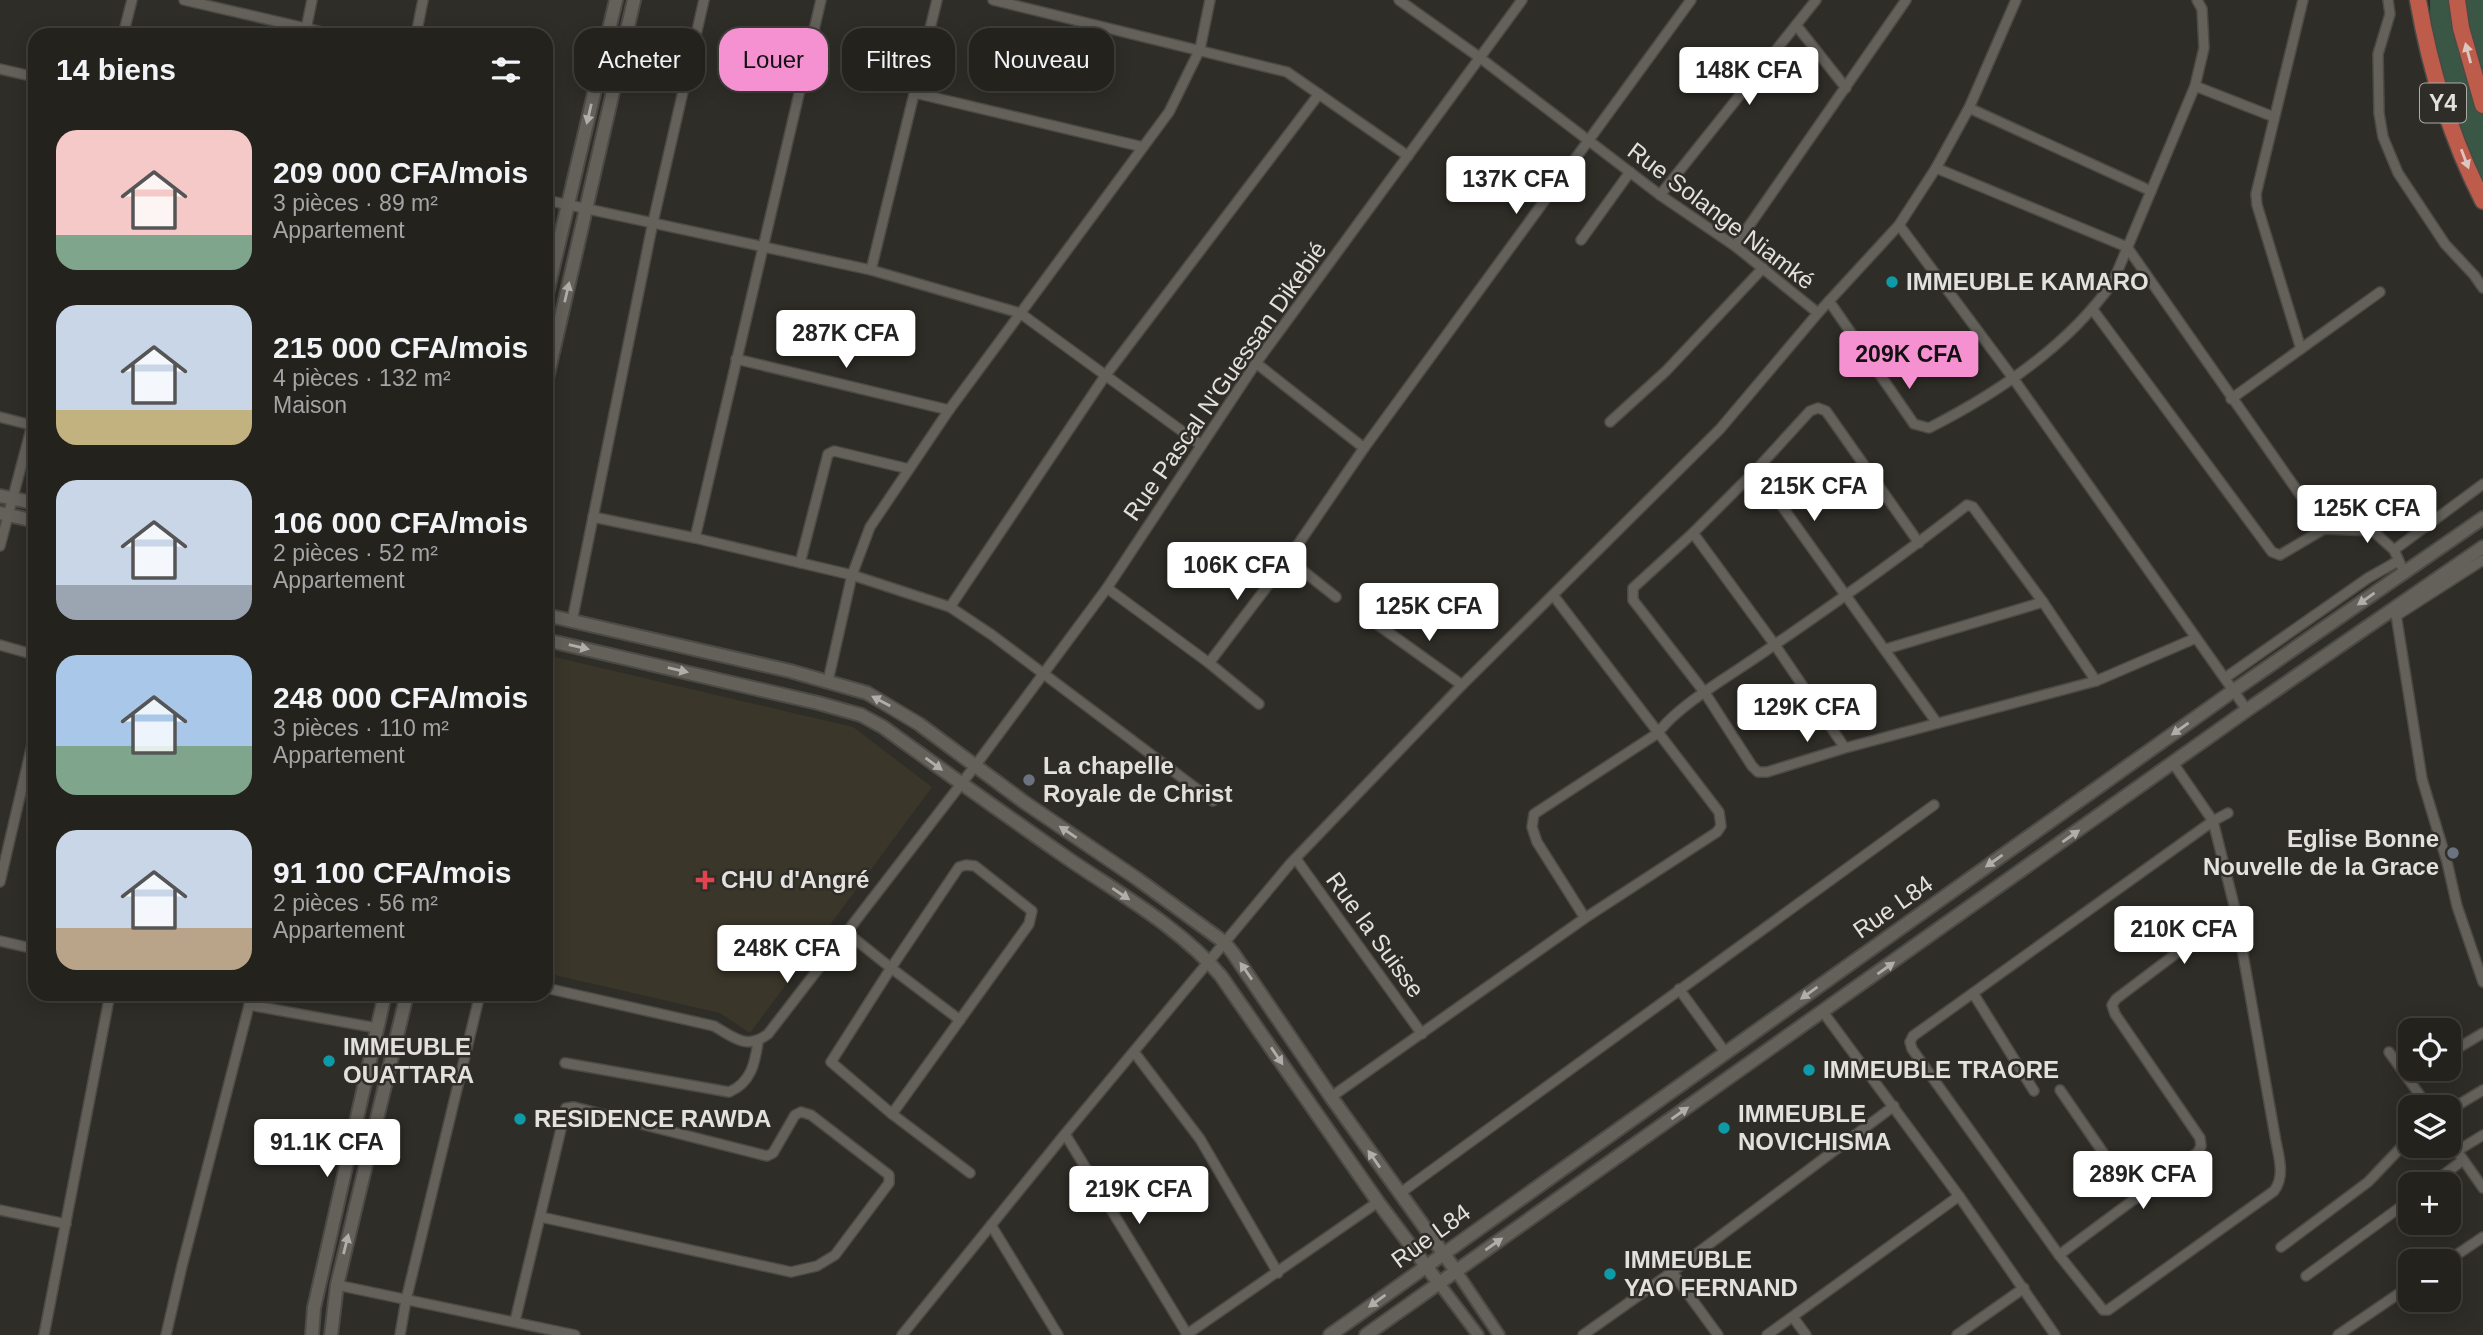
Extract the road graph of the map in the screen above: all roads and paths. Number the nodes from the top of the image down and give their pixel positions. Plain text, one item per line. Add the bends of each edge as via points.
1 (132, 0) edge
2 (184, 0) edge
3 (313, 0) edge
4 (423, 0) edge
5 (616, 0) edge
6 (634, 0) edge
7 (704, 0) edge
8 (821, 0) edge
9 (937, 0) edge
10 (993, 0) edge
11 (1210, 0) edge
12 (1399, 0) edge
13 (1522, 0) edge
14 (1690, 0) edge
15 (1816, 0) edge
16 (1906, 0) edge
17 (2016, 0) edge
18 (2197, 0) edge
19 (2303, 0) edge
20 (2388, 0) edge
21 (2418, 0) edge
22 (2457, 0) edge
23 (198, 2) edge
24 (1796, 25) junction
25 (125, 28) edge
26 (302, 28) edge
27 (306, 28) edge
28 (417, 28) edge
29 (1200, 49) junction
30 (1479, 57) junction
31 (0, 69) edge
32 (28, 75) edge
33 (2195, 86) junction
34 (1846, 88) junction
35 (915, 93) junction
36 (1319, 94) junction
37 (2483, 105) edge
38 (1969, 108) junction
39 (2274, 117) junction
40 (1589, 141) junction
41 (1143, 147) junction
42 (1408, 156) junction
43 (1936, 168) junction
44 (1630, 172) junction
45 (2151, 191) junction
46 (1660, 195) junction
47 (553, 201) edge
48 (2483, 201) edge
49 (567, 204) junction
50 (587, 209) junction
51 (653, 222) junction
52 (1899, 225) junction
53 (1581, 240) dead end
54 (762, 246) junction
55 (1735, 246) junction
56 (2127, 247) junction
57 (553, 267) edge
58 (1763, 268) junction
59 (871, 270) junction
60 (2483, 288) edge
61 (2380, 292) dead end
62 (1829, 301) junction
63 (2094, 310) junction
64 (1020, 313) junction
65 (1818, 313) junction
66 (2301, 349) junction
67 (553, 353) edge
68 (736, 359) junction
69 (1256, 363) junction
70 (1105, 376) junction
71 (2013, 378) junction
72 (2231, 399) junction
73 (949, 410) junction
74 (0, 417) edge
75 (1610, 422) dead end
76 (28, 424) edge
77 (1202, 445) junction
78 (28, 448) edge
79 (1364, 448) junction
80 (909, 470) junction
81 (1756, 470) junction
82 (2483, 484) edge
83 (0, 496) edge
84 (14, 499) junction
85 (28, 502) edge
86 (4, 514) edge
87 (593, 517) junction
88 (2483, 518) edge
89 (28, 519) edge
90 (2324, 528) junction
91 (1693, 533) junction
92 (695, 538) junction
93 (1919, 543) junction
94 (0, 546) edge
95 (2483, 547) edge
96 (2394, 550) junction
97 (1288, 559) junction
98 (2483, 560) edge
99 (2398, 561) junction
100 (800, 563) junction
101 (2404, 572) junction
102 (852, 575) junction
103 (1107, 588) junction
104 (1847, 594) junction
105 (1553, 595) junction
106 (1336, 597) dead end
107 (2043, 602) junction
108 (950, 607) junction
109 (2395, 612) junction
110 (553, 617) edge
111 (572, 621) junction
112 (1378, 625) dead end
113 (2196, 638) junction
114 (553, 642) edge
115 (0, 645) edge
116 (1775, 645) junction
117 (1886, 649) junction
118 (28, 653) edge
119 (1209, 663) junction
120 (790, 671) junction
121 (1044, 675) junction
122 (2225, 678) junction
123 (828, 681) junction
124 (2096, 681) junction
125 (1462, 685) junction
126 (2233, 691) junction
127 (1705, 693) junction
128 (784, 695) junction
129 (1259, 704) dead end
130 (2247, 710) junction
131 (1937, 723) junction
132 (1658, 733) junction
133 (1845, 748) junction
134 (28, 762) edge
135 (2173, 763) junction
136 (975, 766) junction
137 (961, 783) junction
138 (1213, 801) dead end
139 (1934, 805) dead end
140 (2228, 813) dead end
141 (2213, 821) junction
142 (1296, 859) junction
143 (0, 882) edge
144 (2235, 909) junction
145 (1585, 918) junction
146 (846, 932) junction
147 (0, 941) edge
148 (1224, 942) junction
149 (28, 947) edge
150 (1209, 961) junction
151 (891, 968) junction
152 (1839, 971) junction
153 (2483, 982) edge
154 (1679, 989) junction
155 (553, 990) edge
156 (1853, 991) junction
157 (1973, 993) junction
158 (109, 1001) edge
159 (250, 1001) edge
160 (259, 1001) edge
161 (384, 1001) edge
162 (405, 1001) edge
163 (478, 1001) edge
164 (1824, 1012) junction
165 (960, 1020) junction
166 (377, 1028) junction
167 (2483, 1033) edge
168 (1422, 1034) junction
169 (758, 1042) junction
170 (2461, 1046) edge
171 (1134, 1052) junction
172 (1725, 1052) junction
173 (2389, 1052) dead end
174 (565, 1063) dead end
175 (2398, 1064) edge
176 (2060, 1090) dead end
177 (2483, 1090) edge
178 (2034, 1091) dead end
179 (1331, 1097) junction
180 (2461, 1103) edge
181 (1894, 1106) junction
182 (892, 1114) junction
183 (1065, 1134) junction
184 (2483, 1135) edge
185 (2461, 1148) edge
186 (2398, 1151) edge
187 (2461, 1157) edge
188 (2463, 1160) junction
189 (2447, 1172) edge
190 (970, 1173) dead end
191 (2483, 1188) edge
192 (1399, 1194) junction
193 (1959, 1196) junction
194 (2135, 1199) junction
195 (1378, 1202) junction
196 (2398, 1209) edge
197 (0, 1210) edge
198 (541, 1217) junction
199 (66, 1224) junction
200 (990, 1225) junction
201 (2483, 1237) edge
202 (2281, 1247) dead end
203 (2461, 1252) edge
204 (1443, 1253) junction
205 (2059, 1255) junction
206 (1425, 1266) junction
207 (1456, 1271) junction
208 (1672, 1272) junction
209 (1278, 1273) junction
210 (2306, 1276) dead end
211 (1438, 1282) junction
212 (337, 1284) junction
213 (2024, 1288) junction
214 (2398, 1294) edge
215 (406, 1300) junction
216 (1793, 1317) junction
217 (515, 1321) junction
218 (906, 1334) edge
219 (44, 1335) edge
220 (166, 1335) edge
221 (312, 1335) edge
222 (331, 1335) edge
223 (400, 1335) edge
224 (575, 1335) edge
225 (1058, 1335) edge
226 (1187, 1335) edge
227 (1330, 1335) edge
228 (1366, 1335) edge
229 (1478, 1335) edge
230 (1499, 1335) edge
231 (1583, 1335) edge
232 (1718, 1335) edge
233 (1767, 1335) edge
234 (1806, 1335) edge
235 (1957, 1335) edge
236 (2055, 1335) edge
237 (2338, 1335) edge

1 - 25 street
2 - 23 street
3 - 27 street
4 - 28 street
5 -> 49 main road
6 - 50 main road
7 - 51 street
8 - 54 street
9 - 35 street
10 - 29 street
11 - 29 street
12 - 30 street, Rue Solange Niamké
13 - 30 street, Rue Pascal N'Guessan Dikebié
14 - 40 street
15 - 24 street
16 - 34 street
17 - 38 street
18 - 33 street via 2202,9 2204,48
19 - 39 street
20 - 60 street via 2390,14 2378,54 2383,137 2398,173 2445,244
21 -> 48 highway, Y4 via 2444,108
37 -> 22 highway, Y4
23 - 26 street
24 - 34 street
24 - 46 street
29 - 36 street via 1287,72
29 - 41 street via 1168,112
30 - 40 street, Rue Solange Niamké
30 - 42 street, Rue Pascal N'Guessan Dikebié
31 - 32 street
33 - 39 street
33 - 45 street
34 - 55 street
35 - 41 street
35 - 59 street
36 - 42 street
36 - 70 street
38 - 43 street
38 - 45 street
39 - 66 street via 2257,205
40 - 44 street, Rue Solange Niamké
40 - 79 street
41 - 64 street
42 - 69 street, Rue Pascal N'Guessan Dikebié
43 - 52 street
43 - 56 street
44 - 46 street, Rue Solange Niamké
44 - 53 street
45 - 56 street
46 - 55 street, Rue Solange Niamké
47 - 49 street
49 - 50 street
49 - 57 main road
50 - 51 street
67 -> 50 main road
51 - 54 street
51 - 87 street
52 - 62 street
52 - 71 street
54 - 59 street
54 - 68 street
55 - 58 street, Rue Solange Niamké
56 - 63 street via 2113,282
56 - 72 street
58 - 65 street, Rue Solange Niamké
58 - 75 street via 1666,371
59 - 64 street
61 - 66 street
62 - 65 street
62 - 71 street via 1914,424 1929,428
63 - 71 street
63 - 90 street via 2272,552 2280,555
64 - 70 street
64 - 73 street
65 - 105 street via 1720,429
66 - 72 street
68 - 73 street
68 - 92 street
69 - 77 street, Rue Pascal N'Guessan Dikebié
69 - 79 street
70 - 77 street
70 - 108 street
71 - 113 street
72 - 90 street
73 - 80 street
74 - 76 street
77 - 103 street, Rue Pascal N'Guessan Dikebié
78 - 84 street
79 - 97 street
80 - 100 street via 834,451 828,454
80 - 102 street via 870,527
81 - 91 street
81 - 93 street via 1810,411 1826,411
81 - 104 street
82 - 96 street
83 - 84 main road
84 - 85 main road
84 - 86 street
86 - 89 main road
86 - 94 street
87 - 92 street
87 - 111 street
88 - 101 main road, Rue L84
90 - 96 street via 2373,531
91 - 116 street
91 - 127 street via 1632,594
92 - 100 street
93 - 104 street
93 - 107 street via 1967,505 1973,507
95 - 109 main road, Rue L84
96 - 99 street
97 - 106 street
97 - 119 street
98 - 109 street
99 - 101 street
99 - 122 street
100 - 102 street
101 -> 126 main road, Rue L84
102 - 108 street
102 - 123 street
103 - 119 street
103 - 121 street, Rue Pascal N'Guessan Dikebié
104 - 116 street
104 - 117 street
105 - 125 street
105 - 132 street
107 - 117 street
107 - 124 street
108 - 121 street
109 - 130 main road, Rue L84
109 - 153 street via 2422,779
110 - 111 main road
111 - 120 main road
112 - 125 street
113 - 122 street
113 - 124 street
114 -> 128 main road
115 - 118 street
116 - 127 street
116 - 133 street
117 - 131 street
119 - 129 street
120 - 123 main road
120 - 128 main road
121 - 136 street, Rue Pascal N'Guessan Dikebié
121 - 138 street
122 - 126 street
136 -> 123 main road via 897,709
124 - 131 street
125 - 142 street
126 - 130 street
126 -> 152 main road, Rue L84
127 - 132 street
127 - 133 street via 1758,772
128 -> 137 main road via 861,715
130 - 135 main road, Rue L84
131 - 133 street
132 - 145 street via 1534,814 1537,842
132 - 145 street via 1719,812 1721,826
134 - 143 street
135 - 141 street
156 -> 135 main road, Rue L84
136 - 137 street, Rue Pascal N'Guessan Dikebié
148 -> 136 main road
137 - 146 street, Rue Pascal N'Guessan Dikebié
137 -> 150 main road via 1144,910
139 - 154 street
140 - 141 street
141 - 144 street
141 - 157 street
142 - 148 street
142 - 168 street, Rue la Suisse
144 - 194 street via 2112,1005 2201,1146
144 - 205 street via 2280,1183 2108,1310 2098,1307
145 - 168 street
146 - 151 street
146 - 169 street, Rue Pascal N'Guessan Dikebié
147 - 149 street
148 - 150 street
179 -> 148 main road
150 - 171 street
150 -> 195 main road
151 - 165 street
151 - 165 street via 960,867 975,866 1032,911 1029,924
151 - 182 street via 831,1062
152 - 156 main road
152 -> 172 main road, Rue L84
154 - 172 street
154 - 192 street
155 - 169 street via 714,1026 736,1040
156 - 164 main road, Rue L84
157 - 178 street
157 - 205 street via 1913,1036 1912,1049
158 - 199 street
159 - 220 street
160 - 166 street
161 - 166 main road
212 -> 162 main road
163 - 215 street
164 - 181 street
207 -> 164 main road, Rue L84
165 - 182 street
166 - 221 main road via 314,1308
167 - 170 street
168 - 179 street
169 - 174 street via 749,1076 729,1092
171 - 183 street
171 - 209 street via 1200,1139
172 - 204 main road, Rue L84
173 - 175 street
176 - 194 street
177 - 180 street
192 -> 179 main road
181 - 193 street
181 - 208 street
182 - 190 street
183 - 200 street
183 - 226 street
184 - 185 street
186 - 202 street via 2368,1182
187 - 188 street
188 - 189 street
188 - 191 street
192 - 204 main road
193 - 213 street
193 - 216 street
194 - 205 street
195 - 206 main road
195 - 209 street
196 - 210 street
197 - 199 street
198 - 198 street via 791,1272 817,1266 835,1255 889,1182 889,1175 801,1112 774,1153 767,1156 574,1107 566,1108
198 - 217 street
199 - 219 street
200 - 218 street
200 - 225 street
201 - 203 street
204 - 206 main road, Rue L84
204 - 207 main road
206 - 211 main road
206 -> 227 main road, Rue L84
207 - 211 main road, Rue L84
207 - 230 street
208 - 231 street
208 - 232 street
209 - 226 street
211 - 228 main road, Rue L84
211 - 229 street
212 - 215 street
212 - 222 main road
213 - 235 street
213 - 236 street
214 - 237 street
215 - 217 street
215 - 223 street
216 - 233 street
216 - 234 street
217 - 224 street

